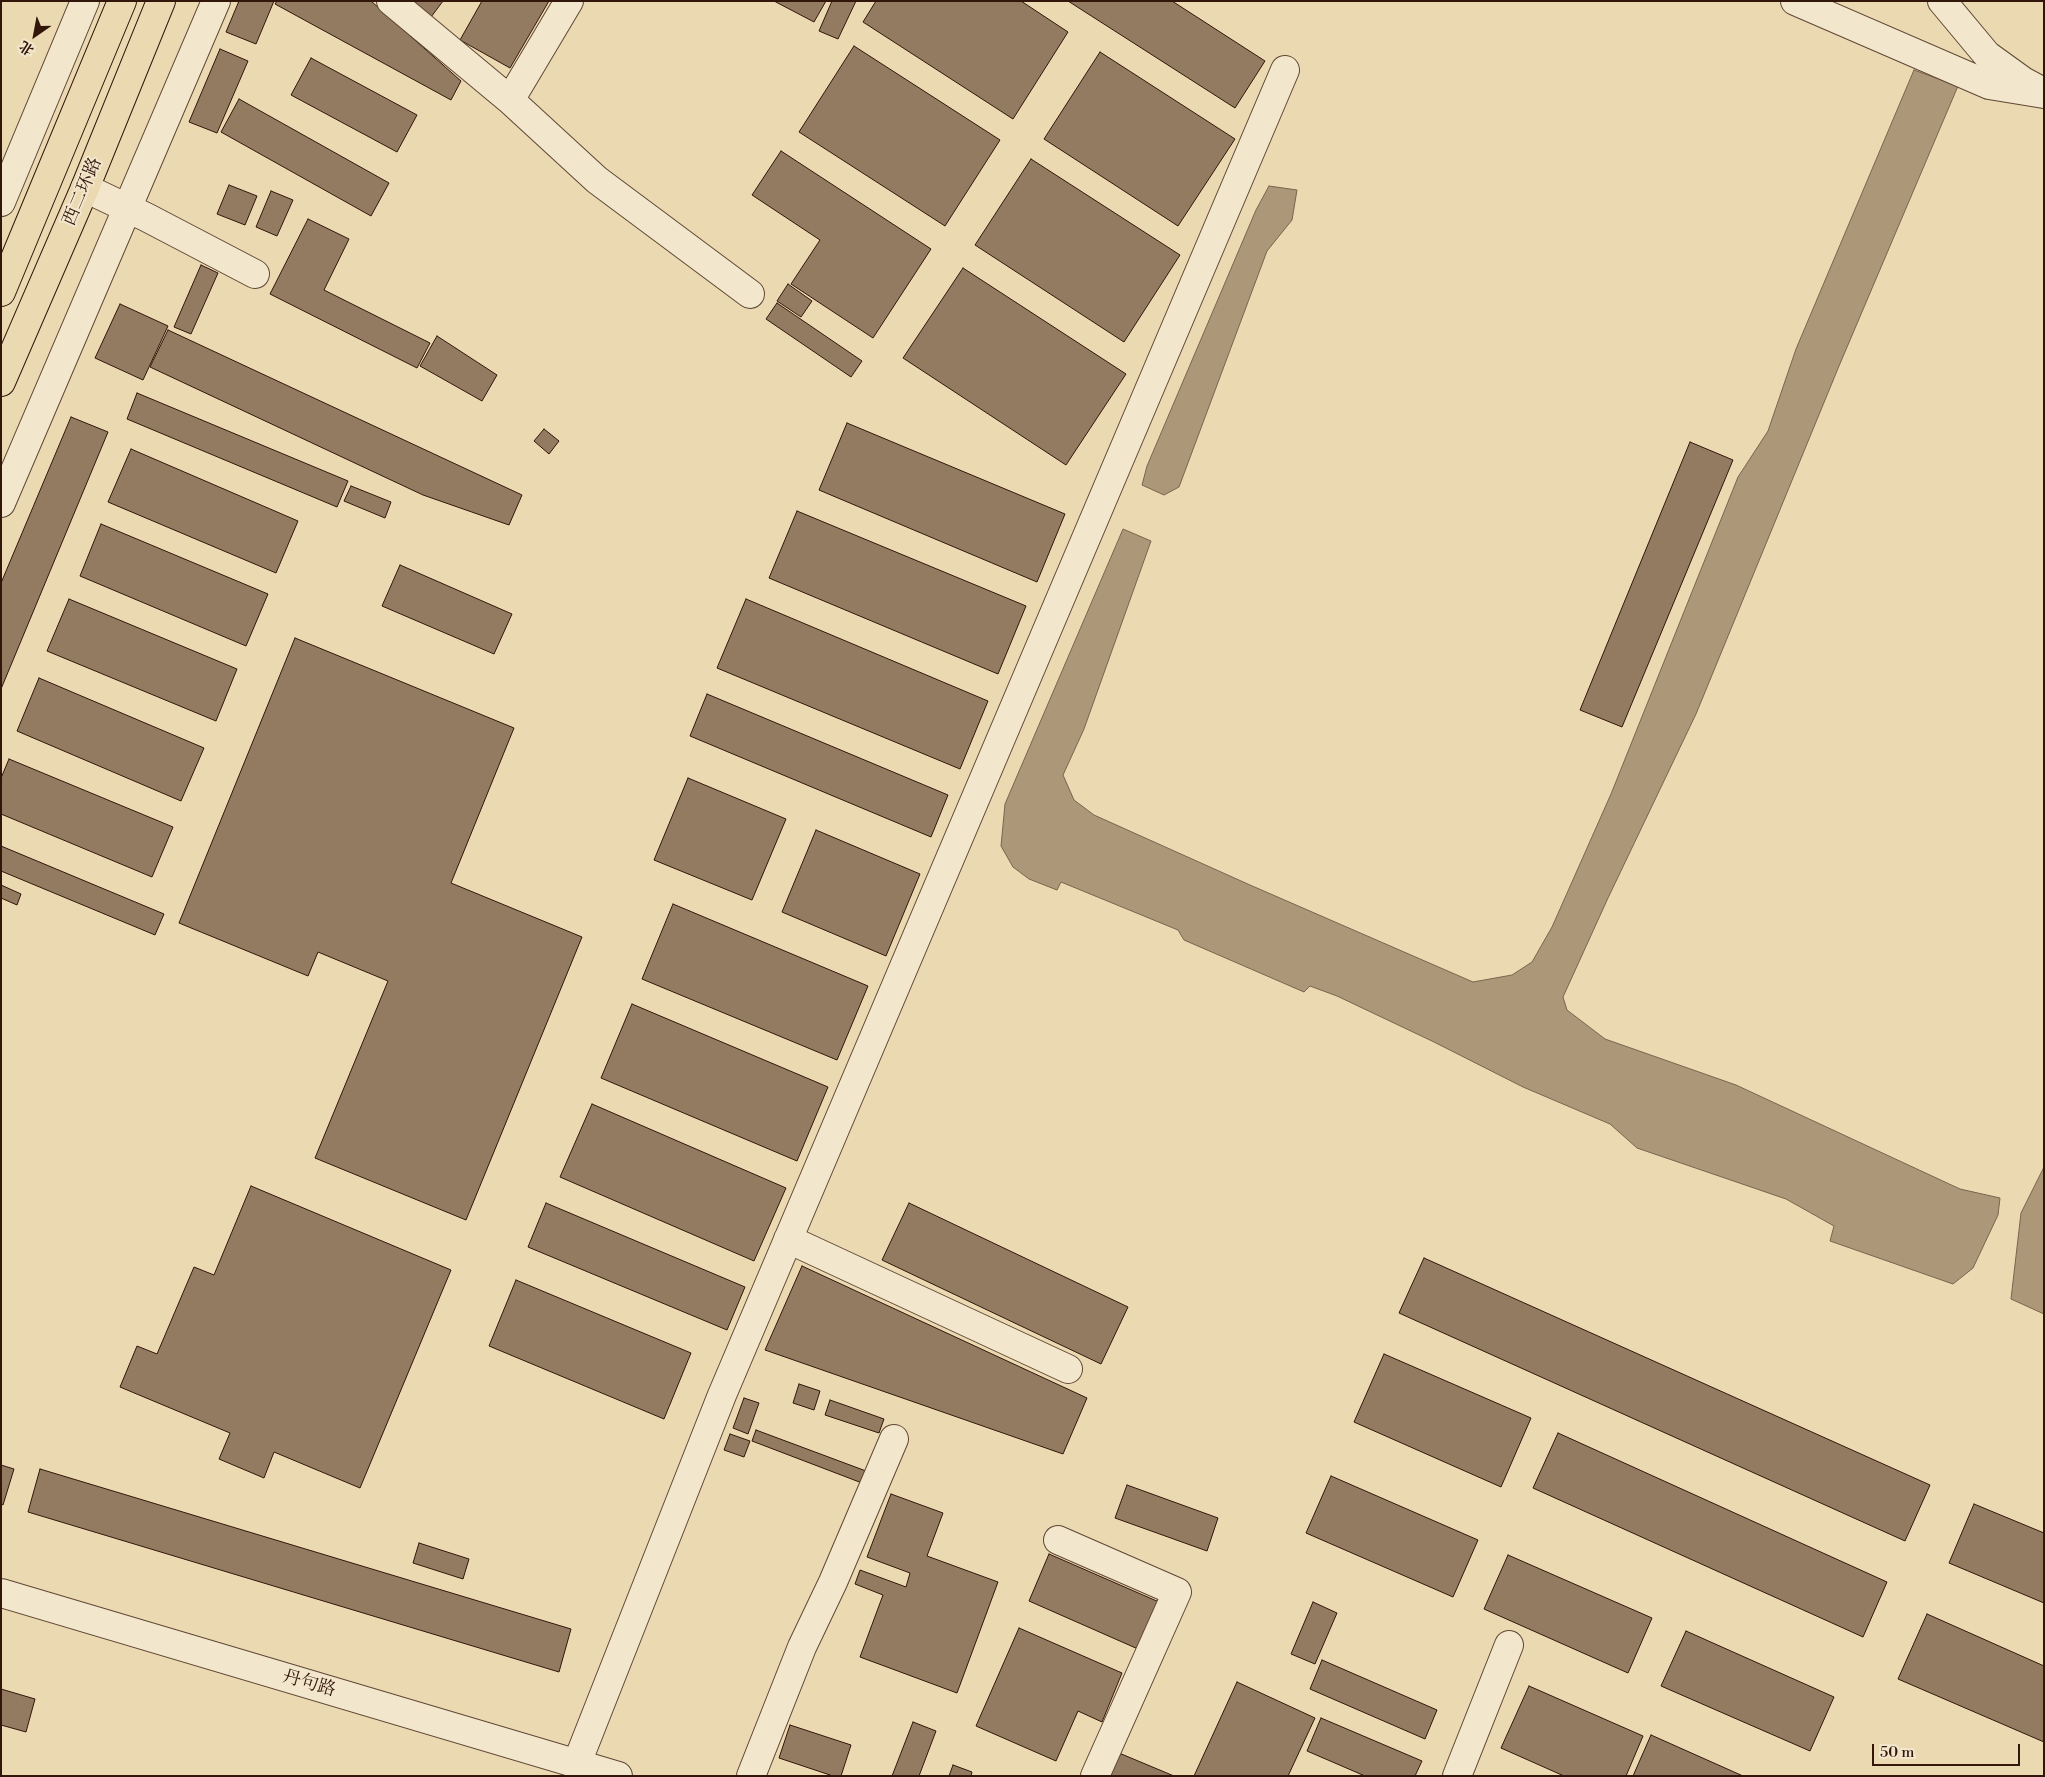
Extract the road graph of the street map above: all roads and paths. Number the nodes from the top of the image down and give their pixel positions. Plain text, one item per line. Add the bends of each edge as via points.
1 (85, 1) edge
2 (122, 1) edge
3 (161, 1) edge
4 (216, 1) edge
5 (391, 1) edge
6 (569, 1) edge
7 (1795, 1) edge
8 (1942, 1) edge
9 (1285, 70) dead end
10 (2044, 93) edge
11 (510, 100) junction
12 (85, 188) junction
13 (1, 202) edge
14 (128, 208) junction
15 (255, 274) dead end
16 (1, 292) edge
17 (750, 294) dead end
18 (1, 382) edge
19 (1, 503) edge
20 (788, 1239) junction
21 (1068, 1369) dead end
22 (894, 1439) dead end
23 (1058, 1540) dead end
24 (1, 1593) edge
25 (1509, 1645) dead end
26 (577, 1763) junction
27 (618, 1776) edge
28 (751, 1776) edge
29 (1095, 1776) edge
30 (1457, 1776) edge

1 - 13 street
2 - 16 main road, 西二环路
3 - 12 main road, 西二环路
4 - 14 street
5 - 11 street
6 - 11 street
7 - 10 street via 1989,84
8 - 10 street via 1987,55
9 - 20 street
11 - 17 street via 597,180
12 - 14 street
12 - 18 main road, 西二环路
14 - 15 street
14 - 19 street
20 - 21 street
20 - 26 street via 722,1395
22 - 28 street via 802,1647
23 - 29 street via 1177,1592
24 - 26 street, 丹句路
25 - 30 street
26 - 27 street, 丹句路

